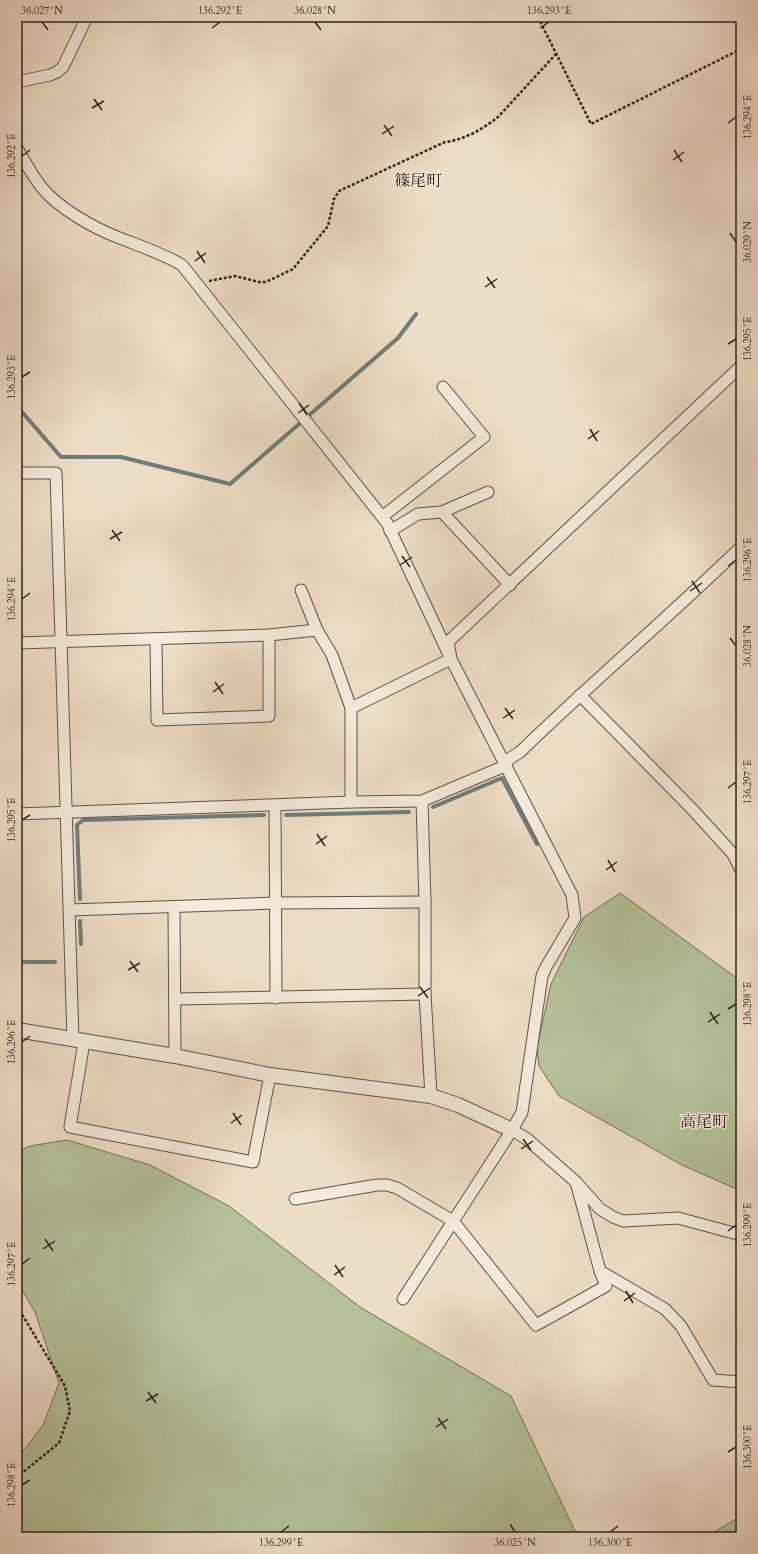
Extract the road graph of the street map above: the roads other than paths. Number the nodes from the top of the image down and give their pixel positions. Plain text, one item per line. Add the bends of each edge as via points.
1 (87, 17) edge
2 (17, 82) edge
3 (17, 148) edge
4 (741, 366) edge
5 (442, 387) dead end
6 (17, 473) edge
7 (488, 492) dead end
8 (442, 512) junction
9 (382, 517) junction
10 (390, 531) junction
11 (741, 547) edge
12 (510, 585) junction
13 (301, 590) dead end
14 (317, 630) junction
15 (269, 635) junction
16 (156, 638) junction
17 (17, 643) edge
18 (61, 643) junction
19 (451, 659) junction
20 (580, 695) junction
21 (351, 708) junction
22 (505, 766) junction
23 (422, 801) junction
24 (351, 802) junction
25 (275, 806) junction
26 (65, 812) junction
27 (17, 814) edge
28 (741, 870) edge
29 (425, 902) junction
30 (275, 903) junction
31 (174, 908) junction
32 (70, 910) junction
33 (425, 994) junction
34 (276, 998) junction
35 (175, 999) junction
36 (17, 1030) edge
37 (78, 1041) junction
38 (175, 1056) junction
39 (270, 1075) junction
40 (431, 1096) junction
41 (512, 1130) junction
42 (576, 1182) junction
43 (294, 1199) dead end
44 (453, 1221) junction
45 (741, 1235) edge
46 (600, 1271) junction
47 (403, 1299) dead end
48 (741, 1382) edge

1 - 2 street via 63,67 58,72
3 - 9 street via 34,177 56,201 105,232 166,255 182,265
4 - 12 street
5 - 9 street via 484,437
6 - 18 street via 56,473
7 - 8 street
8 - 10 street via 418,514
8 - 12 street
9 - 10 street
10 - 19 street
11 - 20 street
12 - 19 street via 448,642
13 - 14 street
14 - 15 street
14 - 21 street via 332,655
15 - 16 street
15 - 16 street via 269,716 157,720
16 - 18 street
17 - 18 street
18 - 26 street
19 - 21 street
19 - 22 street
20 - 22 street via 520,752 509,759
20 - 28 street via 692,809 733,854
21 - 24 street
22 - 23 street
22 - 41 street via 572,894 575,906 575,918 542,976 522,1112
23 - 24 street
23 - 29 street
24 - 25 street
25 - 26 street
25 - 30 street
26 - 27 street
26 - 32 street
29 - 30 street
29 - 33 street
30 - 31 street
30 - 34 street
31 - 32 street
31 - 35 street
32 - 37 street
33 - 34 street
33 - 40 street
34 - 35 street
35 - 38 street
36 - 37 street
37 - 38 street
37 - 39 street via 70,1128 253,1162
38 - 39 street
39 - 40 street
40 - 41 street via 458,1105
41 - 42 street via 527,1139
41 - 44 street
42 - 45 street via 600,1209 623,1221 678,1218
42 - 46 street
43 - 44 street via 387,1185 397,1188
44 - 46 street via 536,1325 606,1286
44 - 47 street
46 - 48 street via 665,1309 681,1326 713,1380

